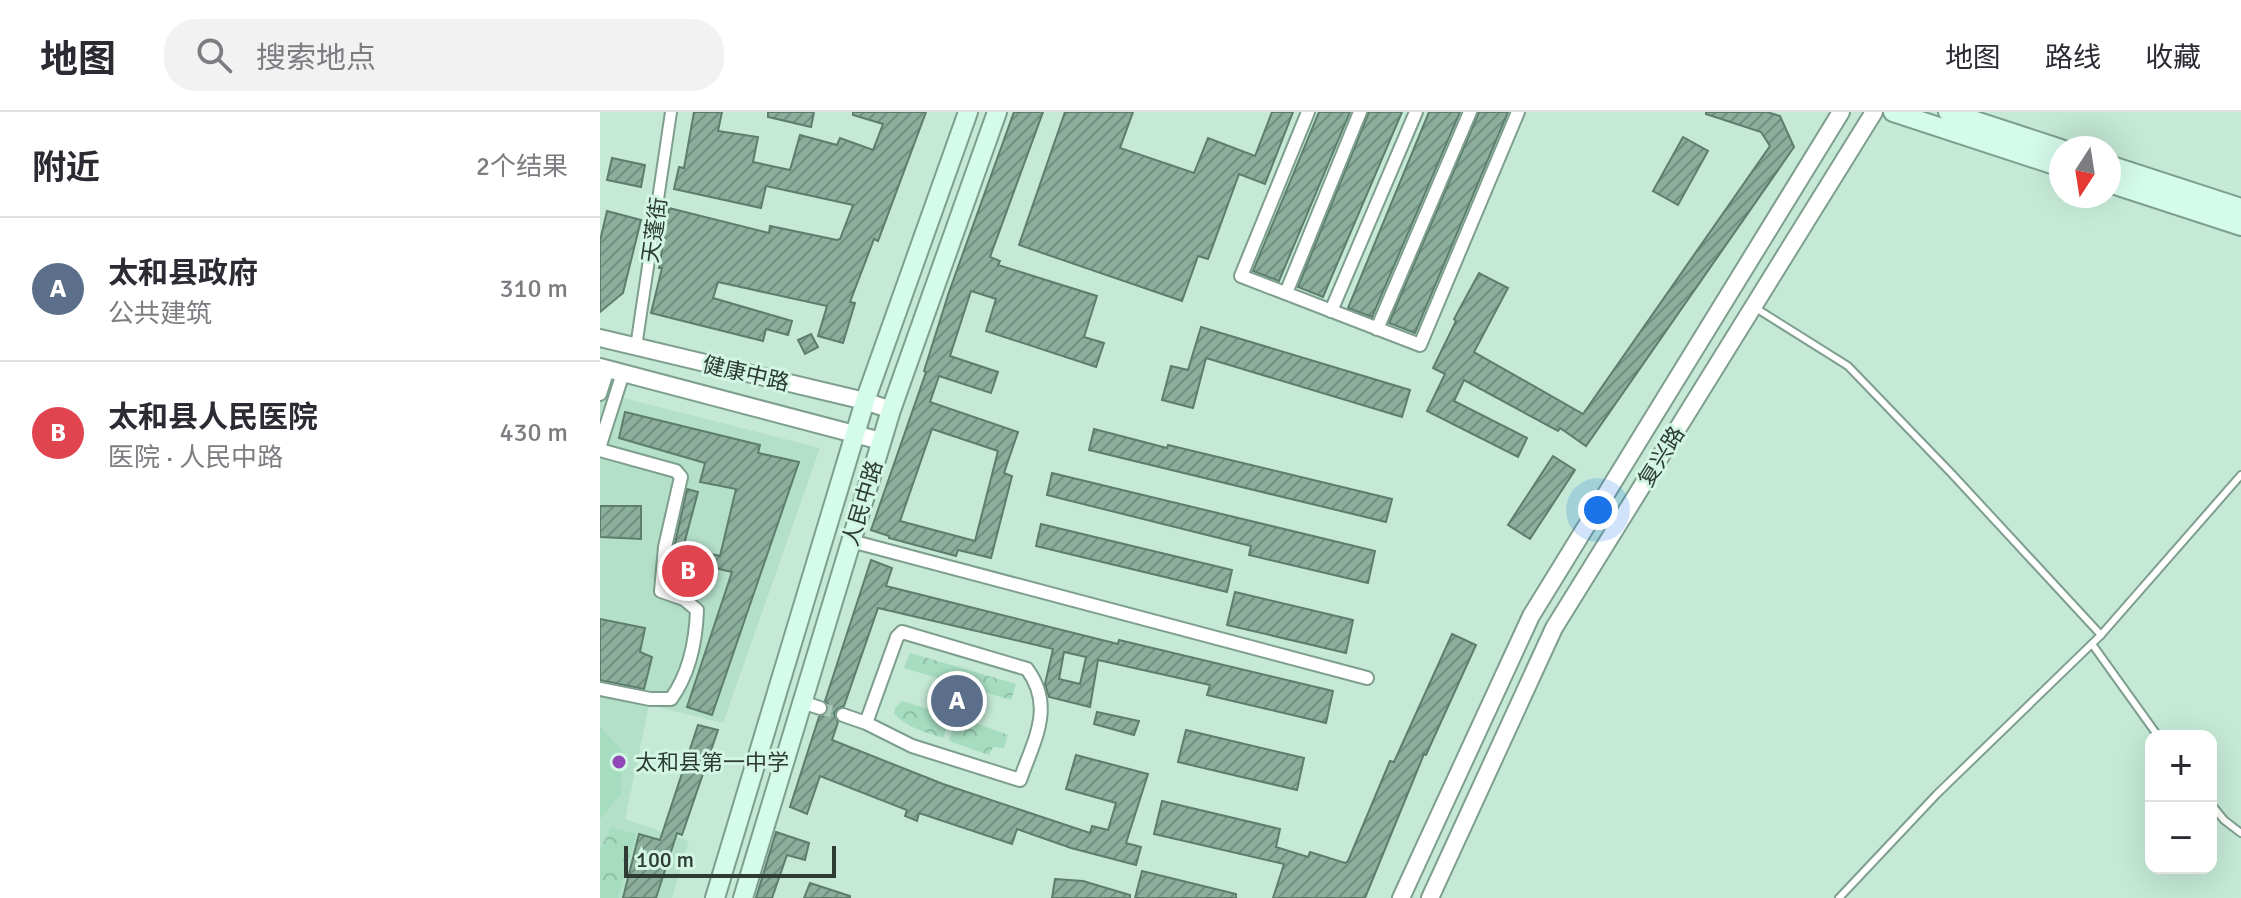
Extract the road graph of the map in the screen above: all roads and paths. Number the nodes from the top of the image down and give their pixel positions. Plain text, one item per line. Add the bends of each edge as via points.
1 (671, 112) edge
2 (968, 112) edge
3 (997, 112) edge
4 (1308, 112) edge
5 (1360, 112) edge
6 (1416, 112) edge
7 (1470, 112) edge
8 (1518, 112) edge
9 (1841, 112) edge
10 (1874, 112) edge
11 (1893, 112) edge
12 (1948, 112) edge
13 (2049, 145) edge
14 (2049, 163) edge
15 (2121, 169) edge
16 (2121, 187) edge
17 (2241, 208) edge
18 (2241, 226) edge
19 (1286, 293) junction
20 (1754, 307) junction
21 (1331, 311) junction
22 (1377, 329) junction
23 (600, 338) edge
24 (636, 347) junction
25 (611, 370) edge
26 (600, 394) edge
27 (865, 401) junction
28 (891, 410) junction
29 (855, 432) junction
30 (881, 441) junction
31 (600, 448) edge
32 (2241, 475) edge
33 (851, 541) junction
34 (2101, 635) junction
35 (2092, 644) junction
36 (1367, 678) dead end
37 (600, 689) edge
38 (843, 715) tunnel mouth
39 (866, 723) junction
40 (2154, 730) edge
41 (2217, 811) edge
42 (2241, 833) edge
43 (715, 898) edge
44 (743, 898) edge
45 (1401, 898) edge
46 (1430, 898) edge
47 (1839, 898) edge

1 - 24 street, 天蓬街
2 - 27 main road, 人民中路
3 - 28 main road, 人民中路
4 - 19 street via 1241,276
5 - 19 street
6 - 21 street
7 - 22 street
8 - 22 street via 1420,345
9 - 45 street, 复兴路 via 1531,616
10 - 20 street, 复兴路
11 - 14 main road
12 - 13 main road
15 - 17 main road
16 - 18 main road
19 - 21 street
20 - 34 lane via 1848,366
20 - 46 street, 复兴路 via 1554,628
21 - 22 street
23 - 24 street, 健康中路
24 - 27 street, 健康中路
25 - 26 street
25 - 29 street, 健康中路
25 - 31 street
27 - 28 street, 健康中路
27 - 29 main road, 人民中路
28 - 30 main road, 人民中路
29 - 30 street, 健康中路
29 - 43 main road, 人民中路
30 - 33 main road, 人民中路
31 - 37 street via 681,477 661,591 697,610 692,652 671,699
32 - 34 lane
33 - 36 street
33 - 44 main road, 人民中路 via 811,705
34 - 35 lane
35 - 40 lane
35 - 47 lane
38 - 39 street
39 - 39 street via 912,746 1020,780 1043,709 1037,682 1027,669 902,632
41 - 42 lane

